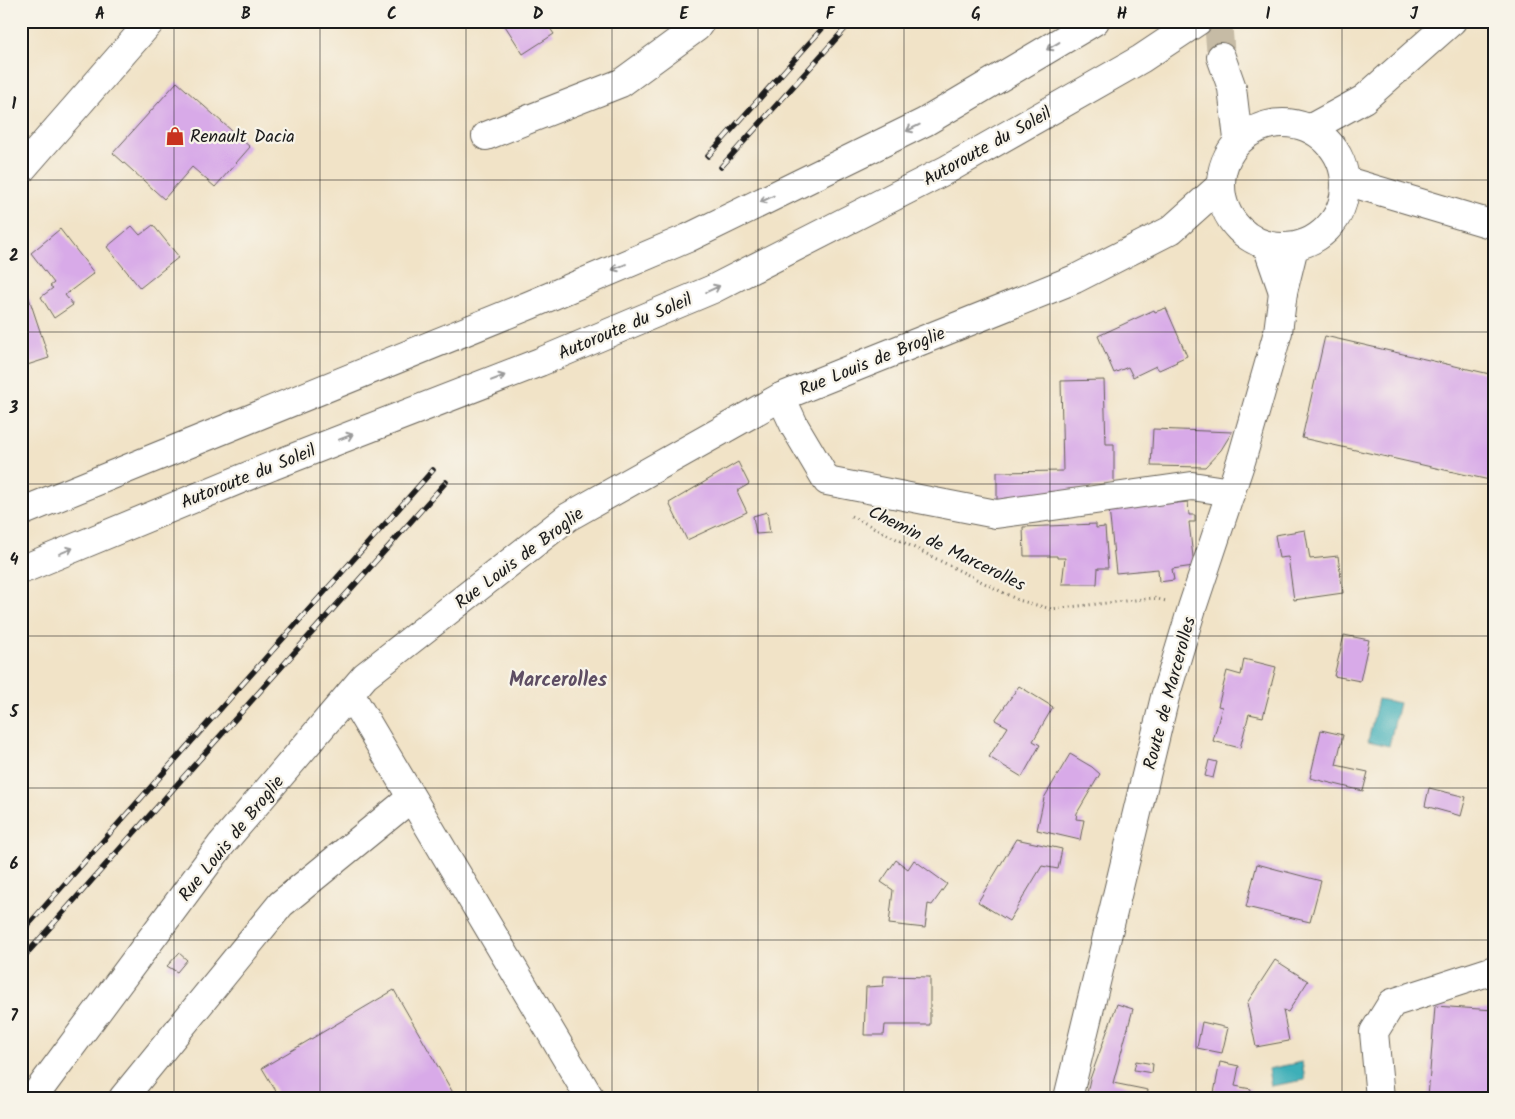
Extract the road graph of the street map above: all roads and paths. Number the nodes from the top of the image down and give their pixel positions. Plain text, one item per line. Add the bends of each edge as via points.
1 (135, 21) edge
2 (151, 21) edge
3 (701, 21) edge
4 (1095, 21) edge
5 (1198, 21) edge
6 (1452, 21) edge
7 (1221, 57) tunnel mouth
8 (104, 76) junction
9 (1232, 88) junction
10 (1364, 99) junction
11 (1262, 125) junction
12 (1311, 128) junction
13 (486, 136) dead end
14 (1238, 140) junction
15 (1335, 148) junction
16 (21, 170) edge
17 (1346, 181) junction
18 (1219, 187) junction
19 (1407, 199) junction
20 (1342, 207) junction
21 (1229, 219) junction
22 (1494, 225) edge
23 (1171, 230) junction
24 (1267, 246) junction
25 (1294, 247) junction
26 (1283, 292) junction
27 (781, 397) junction
28 (828, 481) junction
29 (1231, 492) junction
30 (21, 512) edge
31 (21, 570) edge
32 (1192, 608) junction
33 (350, 694) junction
34 (411, 798) junction
35 (1494, 970) edge
36 (33, 1098) edge
37 (123, 1098) edge
38 (590, 1098) edge
39 (1068, 1098) edge
40 (1380, 1098) edge

1 - 8 main road
2 - 8 main road
3 - 13 main road via 621,83
4 -> 30 main road via 925,122 688,238
31 -> 5 main road, Autoroute du Soleil via 272,466 540,362 713,289 948,168 1141,59
6 - 10 main road
7 - 9 main road
8 - 16 main road
9 - 11 main road
9 - 14 main road
10 - 12 main road
10 - 15 main road
11 - 12 main road via 1286,122
11 - 14 main road
12 - 15 main road
14 - 18 main road via 1223,163
15 - 17 main road
17 - 19 main road
17 - 20 main road
18 - 21 main road
18 - 23 main road, Rue Louis de Broglie
19 - 20 main road
19 - 22 main road
20 - 25 main road via 1323,234
21 - 23 main road, Rue Louis de Broglie
21 - 24 main road via 1247,237
23 - 27 main road, Rue Louis de Broglie via 1075,279
24 - 25 main road
24 - 26 main road, Route de Marcerolles
25 - 26 main road, Route de Marcerolles
26 - 29 main road, Route de Marcerolles via 1278,332
27 - 28 main road
27 - 33 main road, Rue Louis de Broglie via 568,517 365,676
28 - 29 main road via 996,514 1192,486
28 - 32 path, Chemin de Marcerolles via 849,515 1018,600 1050,609 1153,598
29 - 32 main road, Route de Marcerolles
32 - 39 main road, Route de Marcerolles via 1165,698
33 - 34 main road
33 - 36 main road, Rue Louis de Broglie via 221,845
34 - 37 main road via 281,904
34 - 38 main road
35 - 40 main road via 1392,1003 1374,1032

